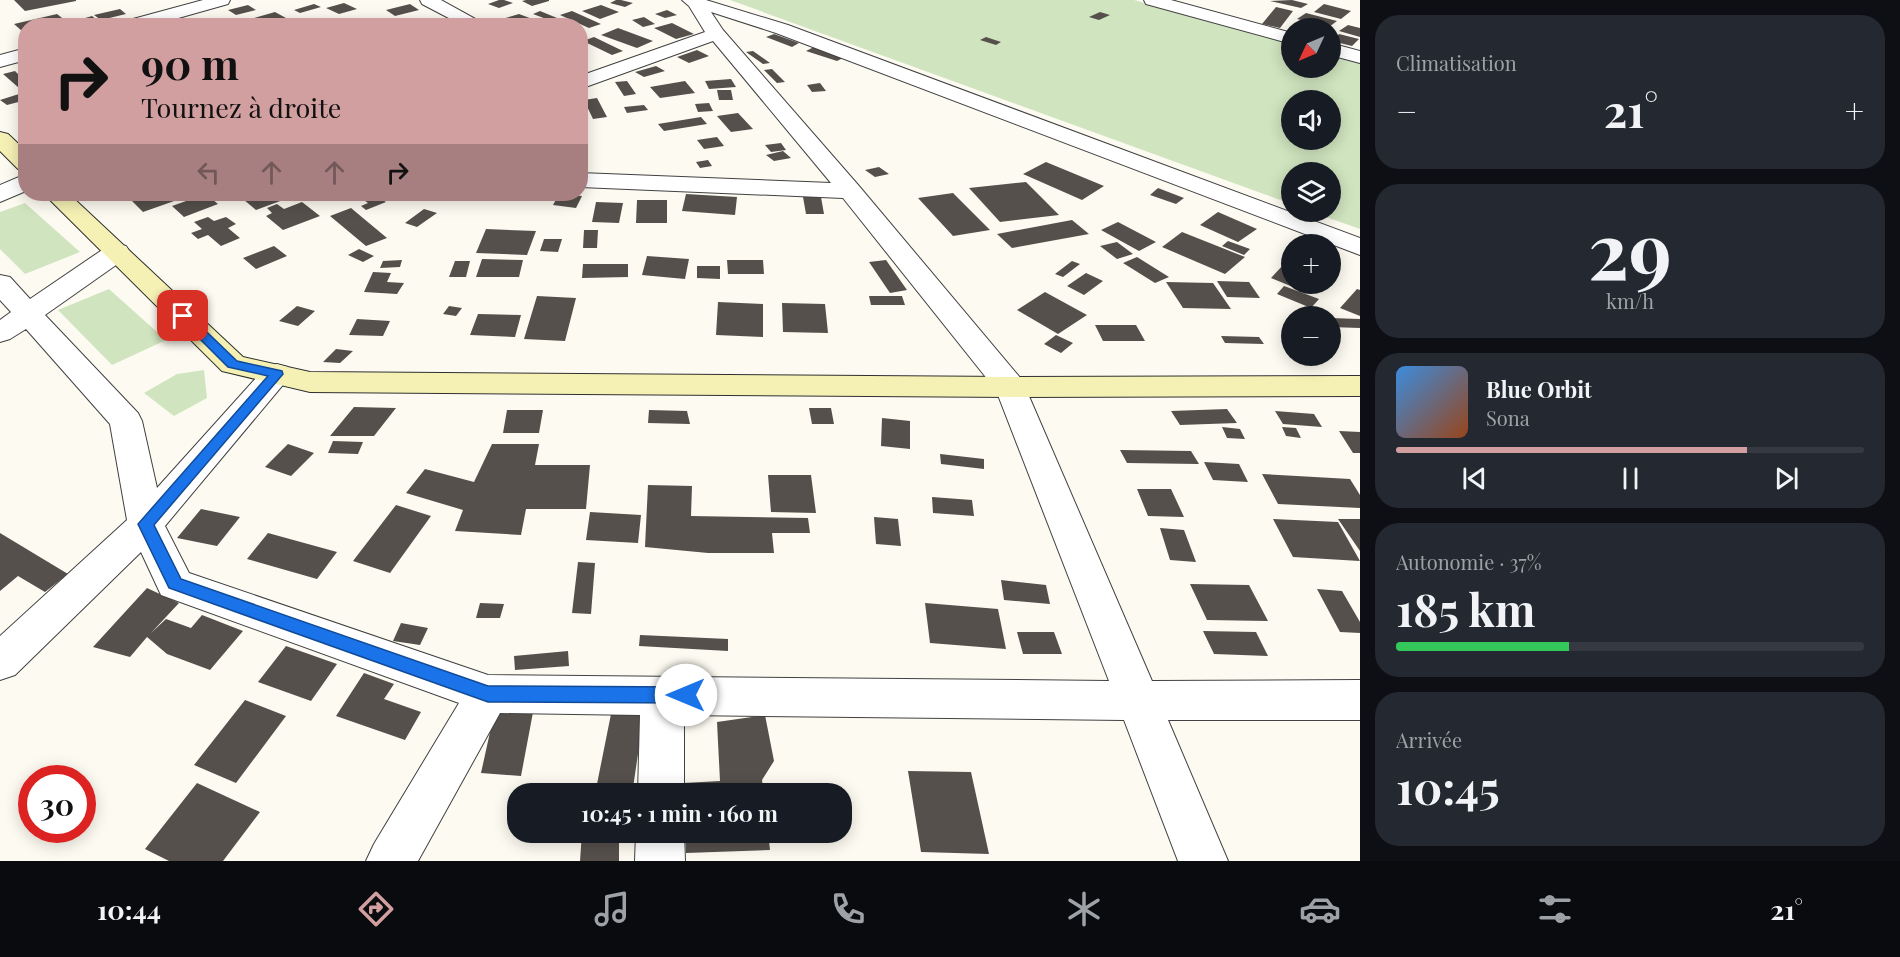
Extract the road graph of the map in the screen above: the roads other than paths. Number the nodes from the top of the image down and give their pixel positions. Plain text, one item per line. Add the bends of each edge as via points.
1 (222, 0) edge
2 (428, 0) edge
3 (1152, 0) edge
4 (692, 1) edge
5 (186, 4) edge
6 (149, 18) edge
7 (207, 18) edge
8 (463, 18) edge
9 (716, 34) junction
10 (1281, 36) edge
11 (1341, 52) edge
12 (18, 56) edge
13 (1360, 57) edge
14 (0, 61) edge
15 (588, 78) edge
16 (0, 139) edge
17 (18, 156) edge
18 (588, 180) edge
19 (18, 185) edge
20 (850, 191) junction
21 (0, 195) edge
22 (63, 201) edge
23 (1360, 246) edge
24 (117, 252) junction
25 (0, 283) edge
26 (14, 323) edge
27 (277, 374) junction
28 (1360, 386) edge
29 (1011, 387) junction
30 (146, 524) junction
31 (0, 662) edge
32 (488, 694) junction
33 (662, 695) junction
34 (1360, 700) edge
35 (1139, 701) junction
36 (660, 783) edge
37 (660, 843) edge
38 (391, 861) edge
39 (660, 861) edge
40 (1203, 861) edge

1 - 5 street
2 - 8 street
3 - 10 street
4 - 9 street
4 - 23 street via 782,29
5 - 6 street
5 - 7 street
9 - 15 street
9 - 20 street
11 - 13 street
12 - 14 street
16 - 17 street
18 - 20 street
19 - 21 street
20 - 29 street
22 - 24 street
24 - 26 street
24 - 27 street via 232,364
25 - 26 street
26 - 30 street via 126,421
27 - 29 street via 310,382
27 - 30 street
28 - 29 street
29 - 35 street
30 - 31 street
30 - 32 street via 175,584
32 - 33 street
32 - 38 street
33 - 35 street
33 - 36 street
34 - 35 street
35 - 40 street
37 - 39 street

